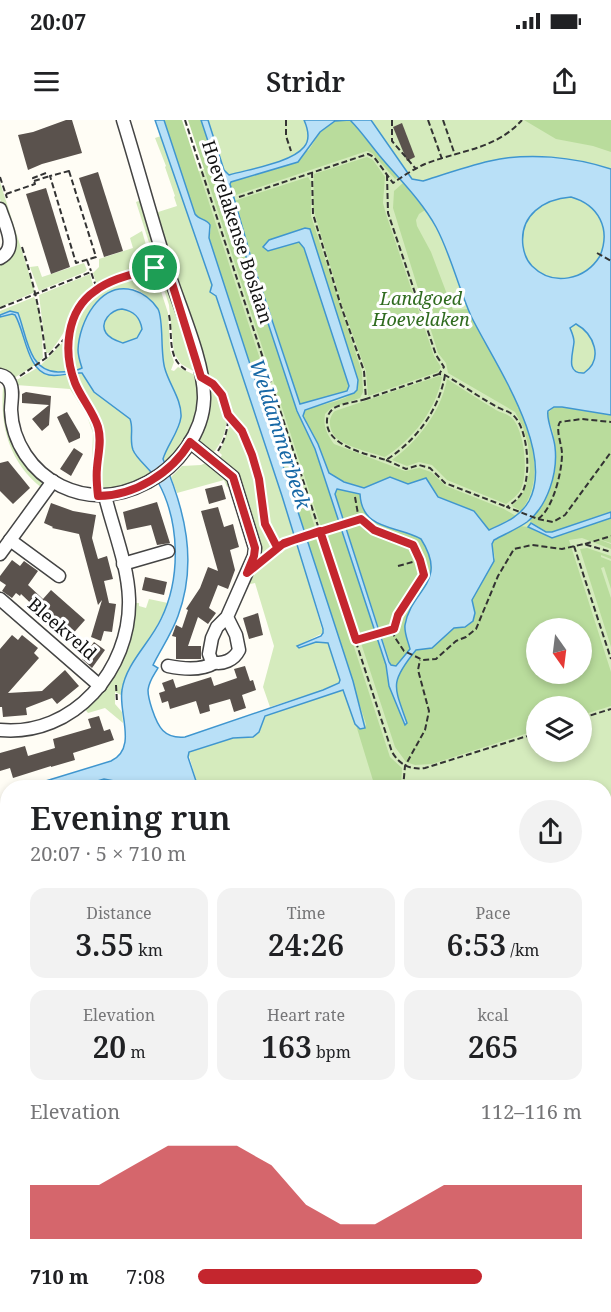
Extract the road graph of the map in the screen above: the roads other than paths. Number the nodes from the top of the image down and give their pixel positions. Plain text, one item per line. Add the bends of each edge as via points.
1 (123, 120) edge
2 (4, 207) edge
3 (4, 256) edge
4 (0, 375) edge
5 (190, 442) junction
6 (53, 481) junction
7 (101, 496) junction
8 (10, 540) junction
9 (168, 551) dead end
10 (0, 554) edge
11 (123, 564) junction
12 (59, 576) dead end
13 (0, 599) edge
14 (227, 617) junction
15 (214, 663) junction
16 (168, 666) dead end
17 (100, 686) junction
18 (0, 730) edge

1 - 5 street via 201,377 203,406
2 - 3 street via 11,244
4 - 6 street via 11,384 12,421 19,443 33,465
5 - 7 street via 173,464 151,480 119,494
5 - 14 street via 236,483 255,548
6 - 7 street via 68,489
6 - 8 street
7 - 11 street
8 - 10 street
8 - 12 street
9 - 11 street
11 - 17 street via 129,596 127,628 119,656
13 - 17 street, Bleekveld
14 - 15 street via 212,638 209,654
14 - 15 street via 238,650 231,659
15 - 16 street via 194,669
17 - 18 street via 75,710 51,723 24,730

